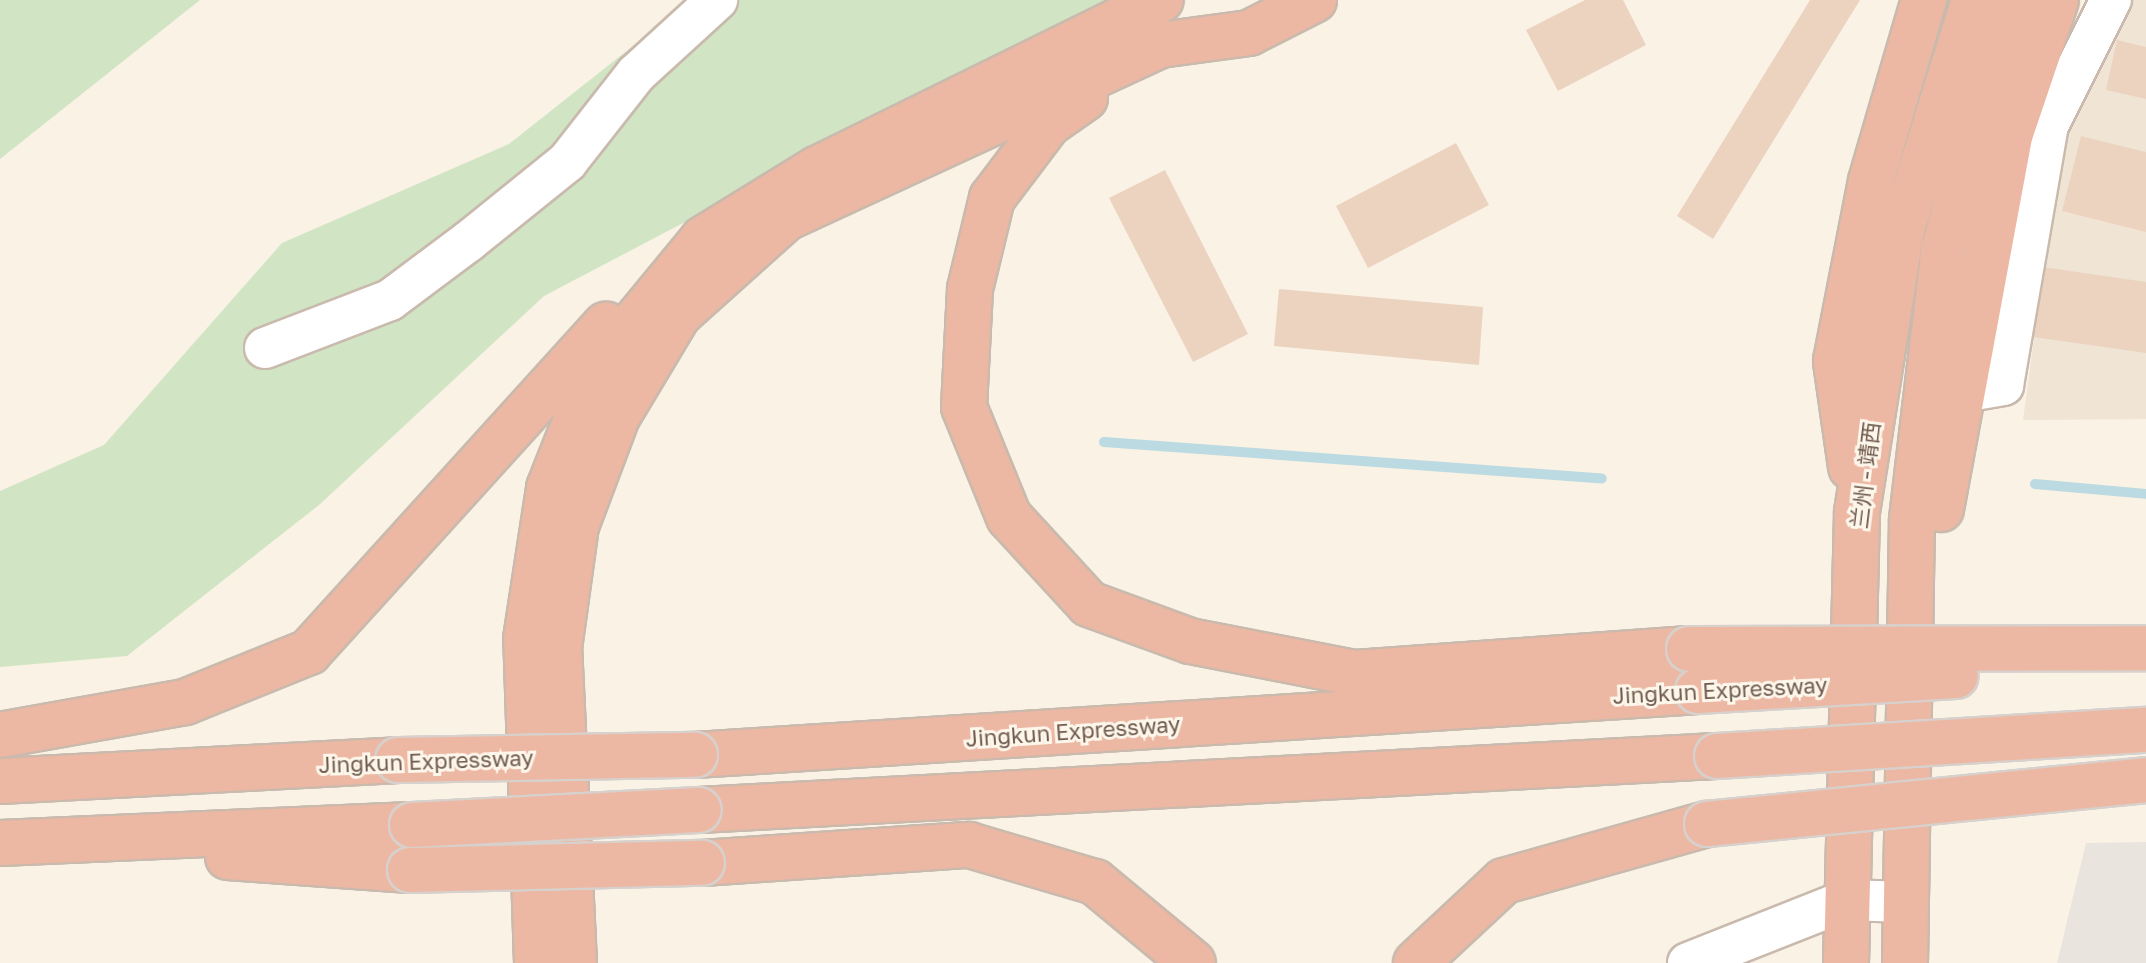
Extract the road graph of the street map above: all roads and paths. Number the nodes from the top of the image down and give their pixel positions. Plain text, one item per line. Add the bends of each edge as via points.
1 (717, 0) edge
2 (1161, 0) edge
3 (1314, 0) edge
4 (1924, 0) edge
5 (1974, 0) edge
6 (2014, 0) edge
7 (2056, 0) edge
8 (2111, 0) edge
9 (1160, 45) junction
10 (703, 239) junction
11 (265, 348) dead end
12 (1963, 392) junction
13 (1857, 512) junction
14 (2146, 648) edge
15 (2146, 665) edge
16 (1909, 717) junction
17 (2146, 730) edge
18 (0, 735) edge
19 (2146, 780) edge
20 (0, 781) edge
21 (11, 843) edge
22 (1847, 900) junction
23 (1906, 902) junction
24 (537, 963) edge
25 (574, 963) edge
26 (1193, 963) edge
27 (1416, 963) edge
28 (1688, 963) edge
29 (1846, 963) edge
30 (1905, 963) edge

1 - 11 street via 636,74 567,162 469,241 390,300
2 - 10 highway via 817,169
3 - 9 highway via 1249,33
4 - 13 highway via 1871,181 1836,361
5 - 13 highway, 兰州 - 靖西 via 1901,233
6 - 16 highway via 1944,248 1912,519
7 - 12 highway via 2011,133
8 - 12 street via 2048,125 2003,385
9 - 14 highway, bridge via 1048,124 992,198 970,289 964,407 1009,517 1089,604 1190,641 1355,673 1689,649
9 - 25 highway via 786,218 678,315 617,417 576,526 559,648
10 - 18 highway via 583,345 309,652 185,702
10 - 24 highway via 596,369 549,488 526,639
12 - 16 highway
13 - 22 highway, 兰州 - 靖西
15 - 20 highway, Jingkun Expressway, bridge via 695,755 398,760
16 - 23 highway
17 - 21 highway, bridge
19 - 27 highway, bridge via 1707,824 1504,881
21 - 26 highway, bridge via 410,870 702,863 969,845 1095,882
22 - 23 street
22 - 28 street
22 - 29 highway, 兰州 - 靖西
23 - 30 highway

